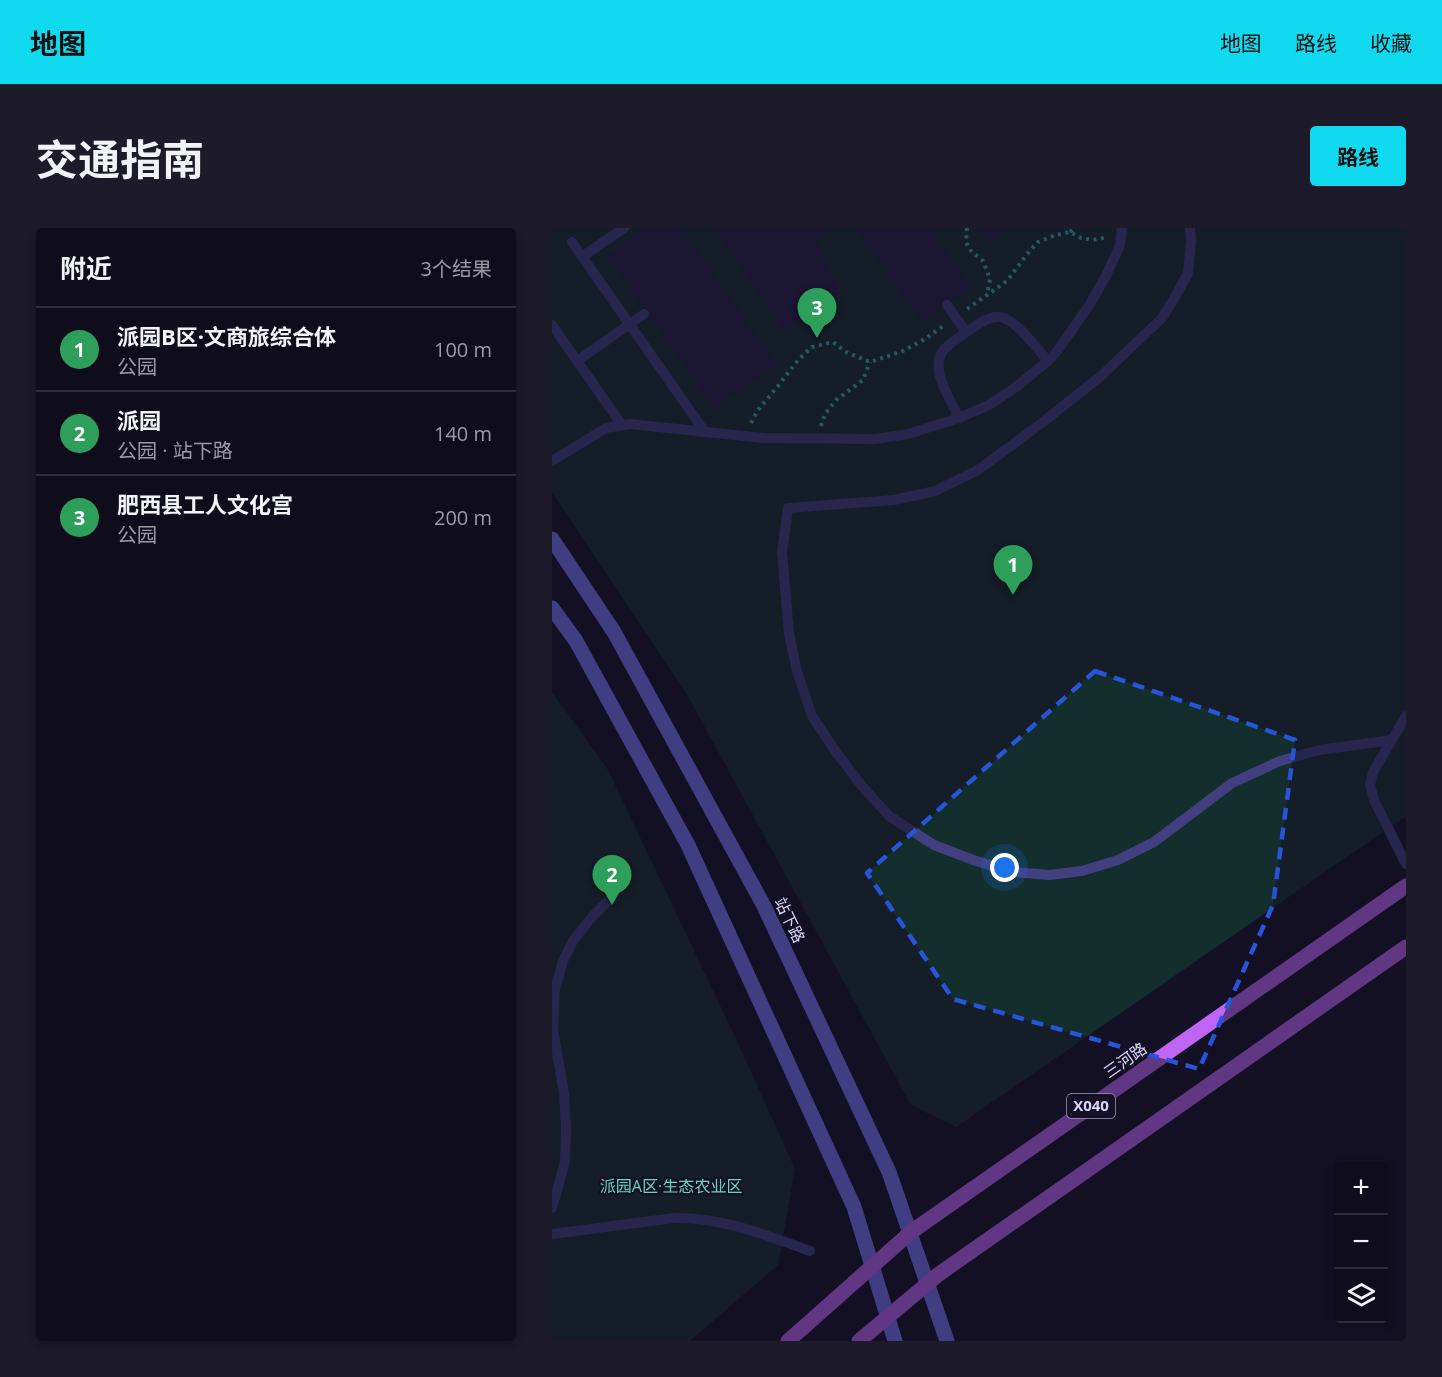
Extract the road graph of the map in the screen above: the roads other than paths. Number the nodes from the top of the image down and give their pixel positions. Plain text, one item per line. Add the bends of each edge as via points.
1 (624, 228) edge
2 (1190, 228) edge
3 (1121, 232) edge
4 (572, 242) dead end
5 (583, 256) junction
6 (947, 305) dead end
7 (644, 314) dead end
8 (630, 324) junction
9 (552, 326) edge
10 (966, 332) junction
11 (577, 361) junction
12 (1048, 361) junction
13 (959, 418) junction
14 (622, 425) junction
15 (705, 432) junction
16 (552, 461) edge
17 (552, 538) edge
18 (552, 608) edge
19 (1406, 716) edge
20 (1392, 740) junction
21 (1406, 864) edge
22 (1406, 886) edge
23 (615, 894) dead end
24 (1406, 947) edge
25 (552, 1208) edge
26 (911, 1232) junction
27 (552, 1234) edge
28 (810, 1251) dead end
29 (872, 1266) junction
30 (928, 1283) junction
31 (888, 1317) junction
32 (789, 1341) edge
33 (859, 1341) edge
34 (895, 1341) edge
35 (947, 1341) edge

1 - 5 lane
2 - 20 lane via 1188,273 1162,318 1101,376 978,470 935,491 894,500 788,508 782,552 789,634 812,716 862,786 889,816 934,845 976,861 1014,872 1050,874 1082,871 1118,860 1154,842 1232,783 1280,761 1319,750
3 - 12 lane via 1120,245 1106,276
4 - 5 lane
5 - 8 lane
6 - 10 lane
7 - 8 lane
8 - 11 lane
8 - 15 lane
9 - 11 lane
10 - 12 lane via 989,319 1004,317
10 - 13 lane via 944,349 937,362 940,378
11 - 14 lane
12 - 13 lane via 998,399
13 - 15 lane via 909,434 874,439 817,440
14 - 15 lane
14 - 16 lane via 606,428
17 - 26 main road, 站下路 via 614,632 764,906 889,1172
18 - 29 main road via 576,641 688,846 854,1208
19 - 20 lane
20 - 21 lane via 1372,772 1370,785
22 - 26 main road, 三河路 / X040
23 - 25 lane via 573,941 555,989 554,1029 566,1128 564,1162
24 - 30 main road
26 - 29 main road, 三河路 / X040
26 - 30 main road, 站下路
27 - 28 lane via 690,1218 747,1228
29 - 31 main road
29 - 32 main road, 三河路 / X040
30 - 31 main road
30 - 35 main road, 站下路
31 - 33 main road
31 - 34 main road

